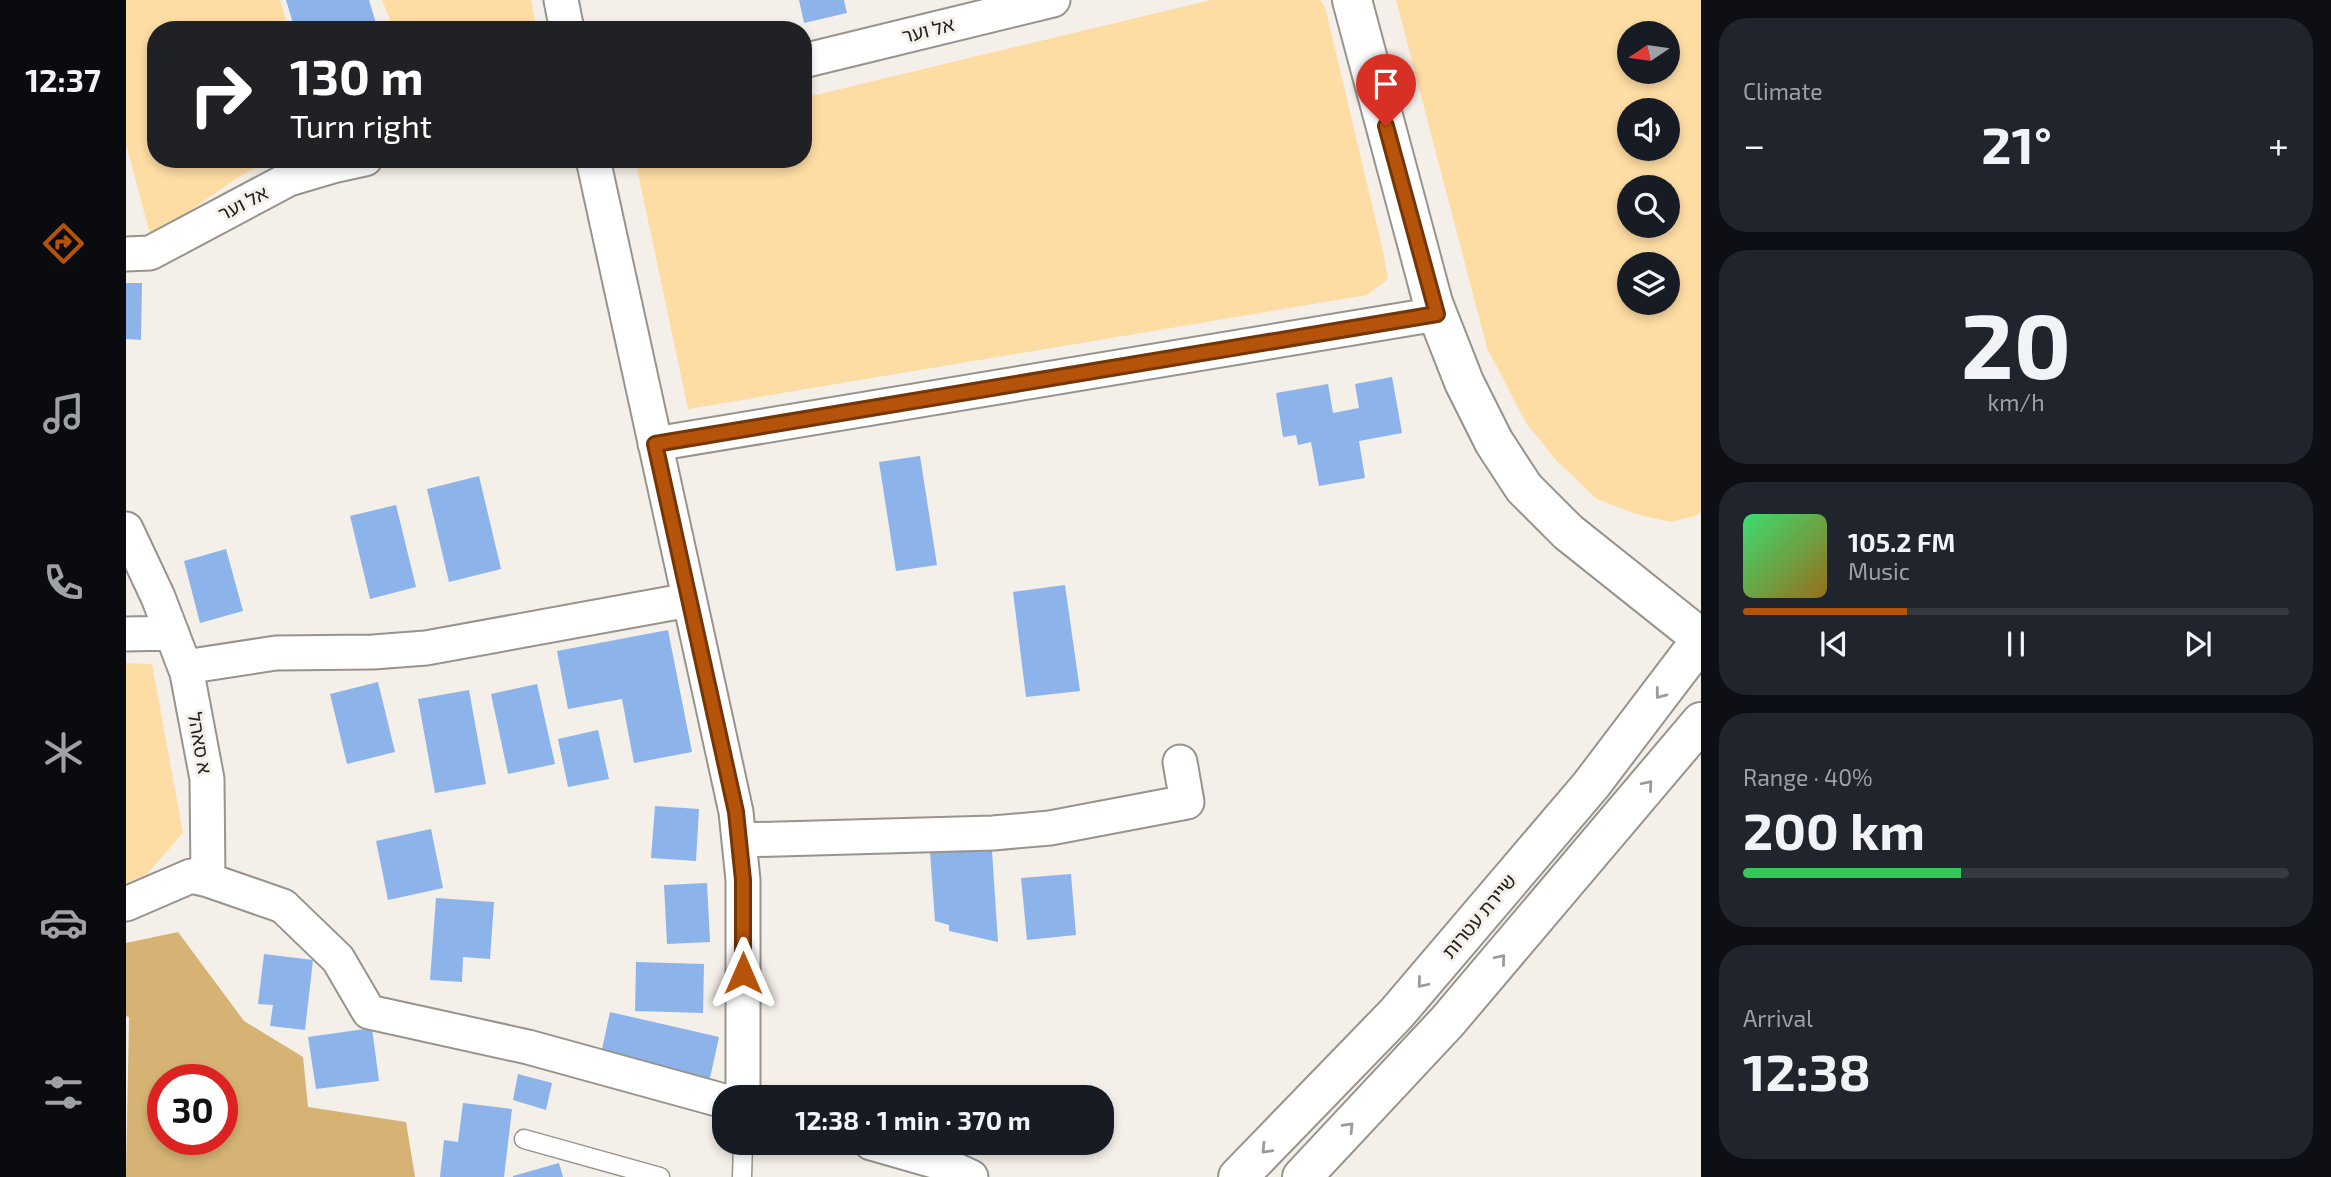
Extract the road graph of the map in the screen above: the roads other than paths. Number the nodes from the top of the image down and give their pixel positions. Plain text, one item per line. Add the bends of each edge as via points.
1 (561, 0) edge
2 (1053, 0) edge
3 (1352, 0) edge
4 (565, 21) edge
5 (812, 59) edge
6 (326, 168) edge
7 (595, 168) edge
8 (126, 254) edge
9 (1437, 314) junction
10 (655, 444) junction
11 (126, 529) edge
12 (690, 600) junction
13 (172, 633) junction
14 (126, 634) edge
15 (1701, 639) edge
16 (185, 667) junction
17 (1701, 722) edge
18 (1180, 762) dead end
19 (740, 840) junction
20 (208, 880) junction
21 (126, 904) edge
22 (743, 1085) edge
23 (712, 1098) edge
24 (524, 1139) dead end
25 (743, 1155) edge
26 (913, 1155) edge
27 (660, 1177) edge
28 (742, 1177) edge
29 (971, 1177) edge
30 (1238, 1177) edge
31 (1302, 1177) edge

1 - 4 street
2 - 5 street, אל וער
3 - 9 main road
6 - 8 street, אל וער via 289,179 150,253
7 - 10 street
9 - 10 street
9 - 15 main road via 1464,382 1524,488 1568,533
10 - 12 street
11 - 13 street, א סאהל
12 - 16 street via 426,648 276,653
12 - 19 street
13 - 14 street
13 - 16 street, א סאהל
15 -> 30 main road, שיירת עטרות via 1591,785 1396,1014
16 - 20 street, א סאהל via 207,779
31 -> 17 main road via 1447,1022
18 - 19 street via 1187,802 1050,828
19 - 22 street
20 - 21 street via 191,876
20 - 23 street via 283,906 338,958 369,1012 528,1048
24 - 27 lane
25 - 28 lane
26 - 29 street

